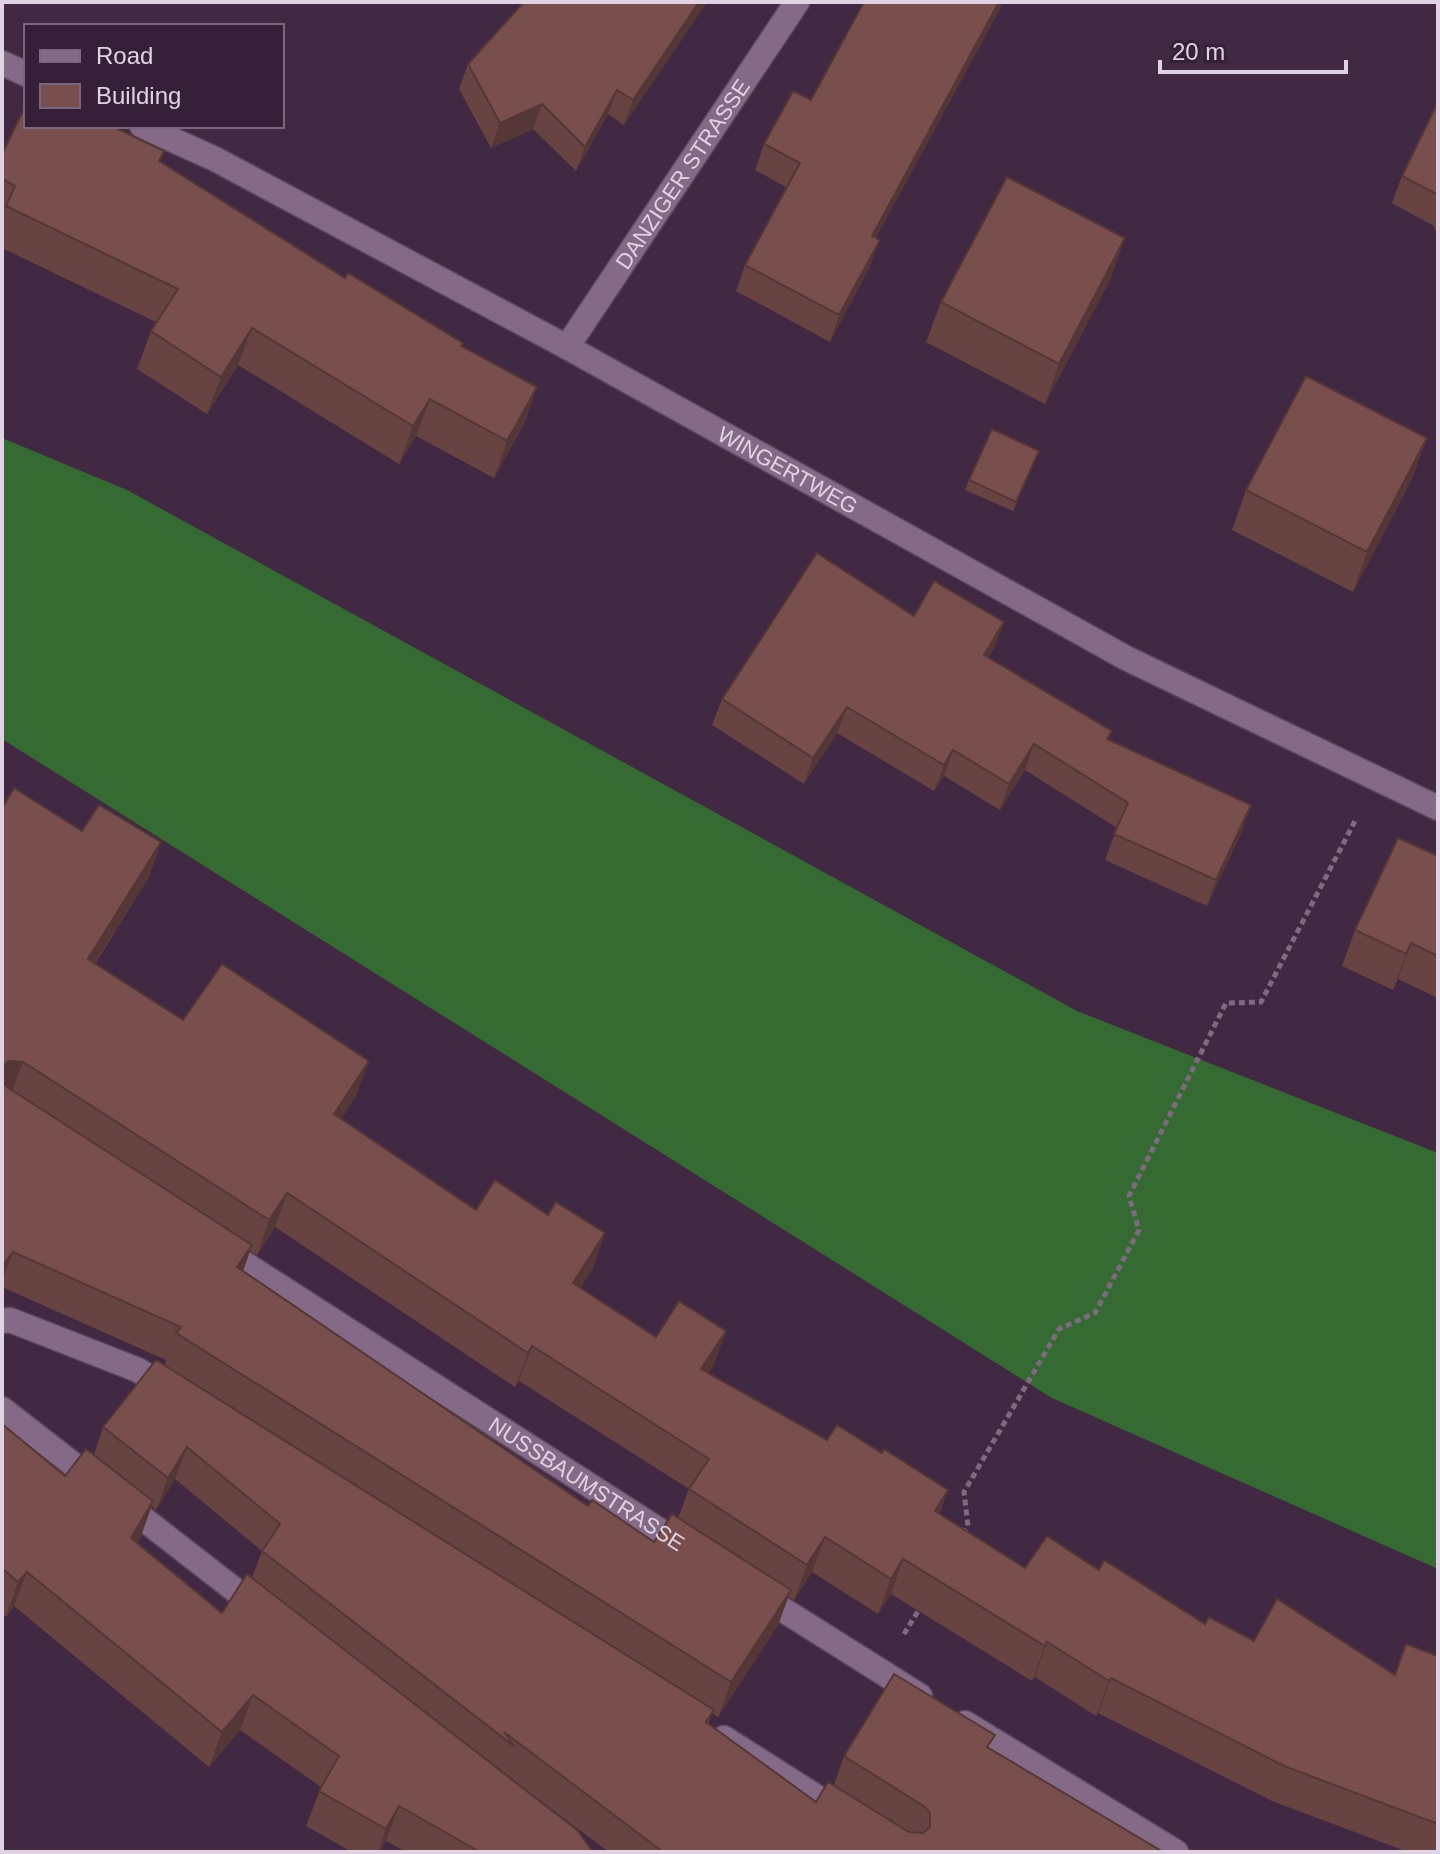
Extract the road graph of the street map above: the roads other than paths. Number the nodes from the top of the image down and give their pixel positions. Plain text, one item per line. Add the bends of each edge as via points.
1 (797, 2) edge
2 (2, 63) edge
3 (24, 73) edge
4 (146, 128) edge
5 (567, 347) junction
6 (1438, 808) edge
7 (202, 1237) edge
8 (2, 1321) edge
9 (192, 1404) edge
10 (2, 1409) edge
11 (708, 1562) edge
12 (735, 1579) edge
13 (275, 1621) edge
14 (703, 1725) edge
15 (865, 1827) edge
16 (1176, 1852) edge

1 - 5 street, DANZIGER STRASSE
2 - 3 street
4 - 5 street, WINGERTWEG via 215,159
5 - 6 street, WINGERTWEG via 1126,658
7 - 11 street, NUSSBAUMSTRASSE
8 - 9 street via 138,1370
10 - 13 street
12 - 16 street
14 - 15 street

